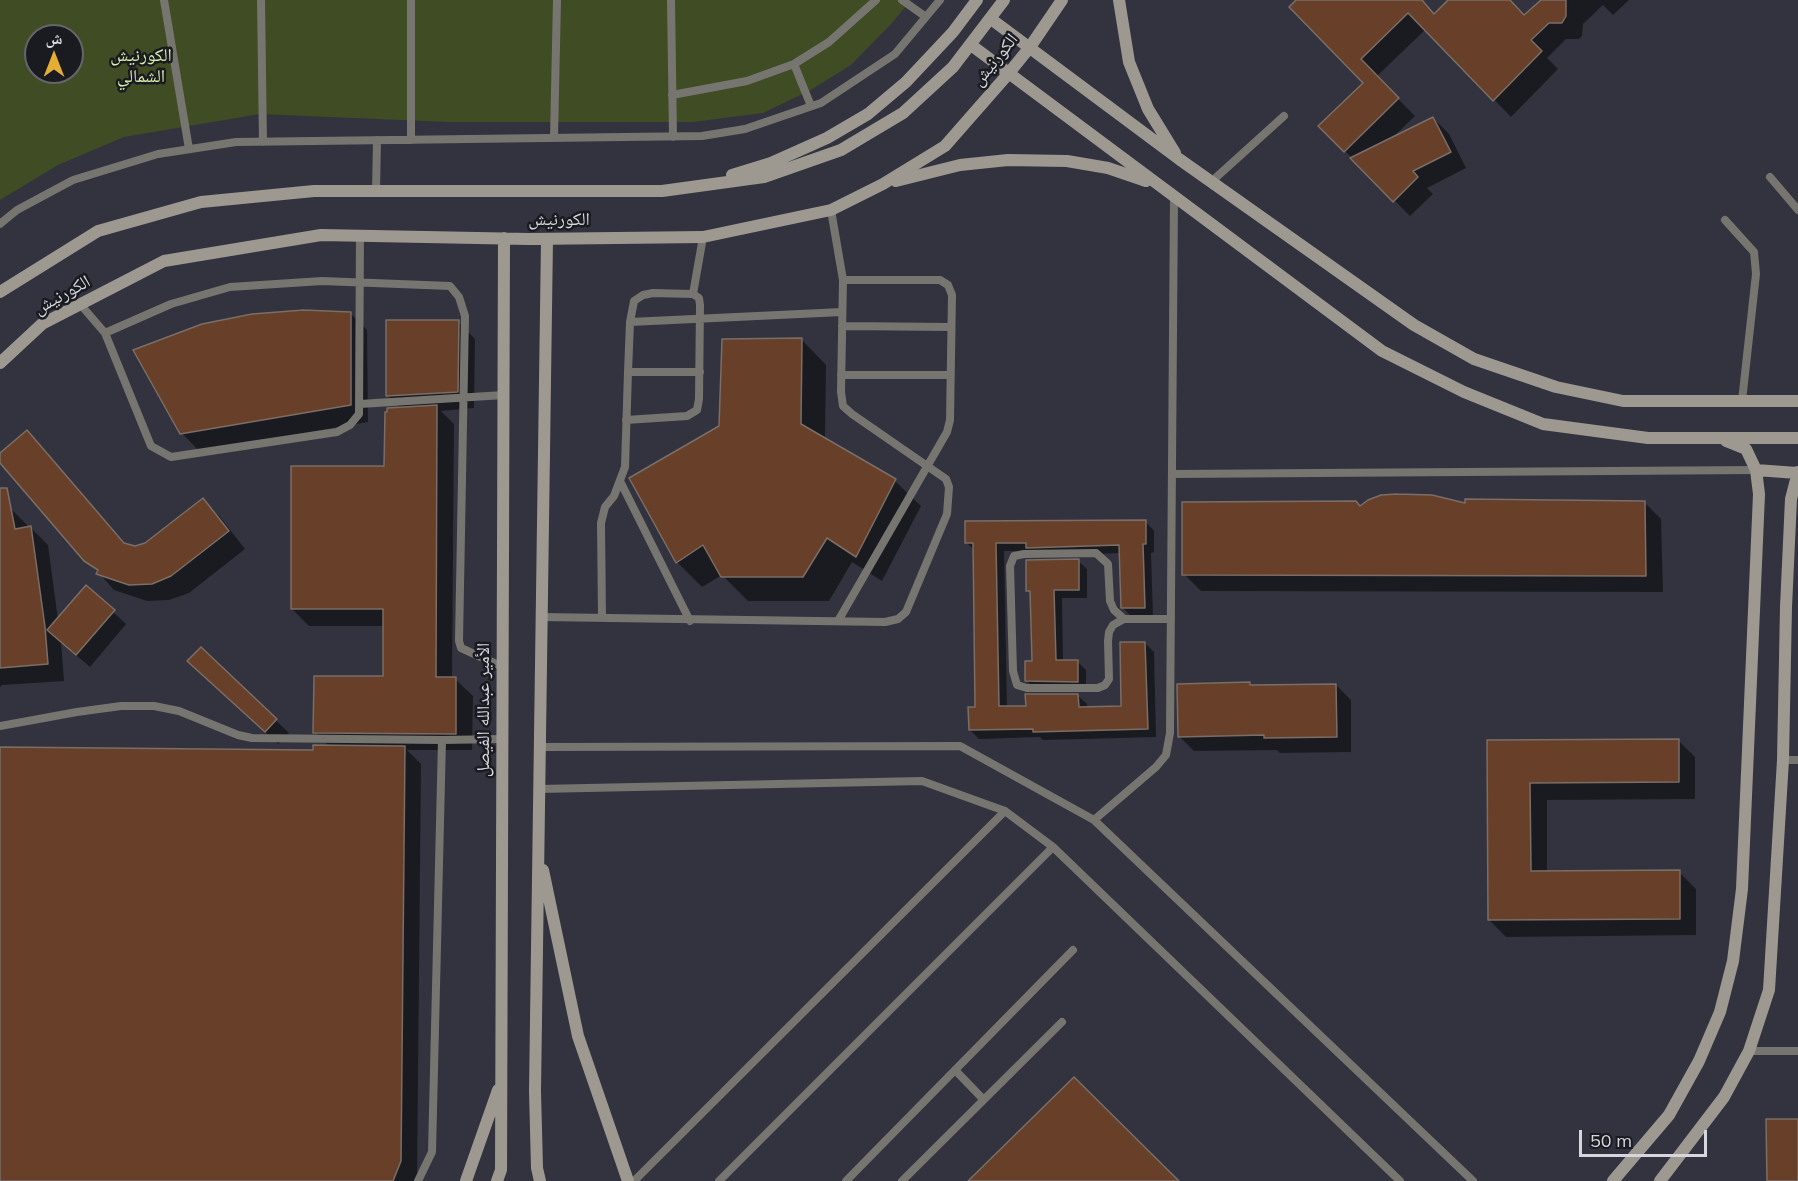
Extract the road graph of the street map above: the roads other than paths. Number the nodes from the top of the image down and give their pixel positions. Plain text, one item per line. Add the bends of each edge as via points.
1 (164, 0) edge
2 (261, 0) edge
3 (411, 0) edge
4 (557, 0) edge
5 (671, 0) edge
6 (876, 0) edge
7 (902, 0) edge
8 (940, 0) edge
9 (977, 0) edge
10 (1004, 0) edge
11 (1062, 0) edge
12 (1119, 0) edge
13 (926, 17) junction
14 (991, 19) junction
15 (971, 45) junction
16 (1030, 47) junction
17 (794, 64) junction
18 (1009, 73) junction
19 (672, 95) junction
20 (811, 106) junction
21 (1284, 116) dead end
22 (673, 137) junction
23 (554, 138) junction
24 (377, 140) junction
25 (411, 140) junction
26 (262, 142) junction
27 (189, 149) junction
28 (1179, 159) junction
29 (1770, 177) dead end
30 (1211, 182) junction
31 (705, 184) junction
32 (883, 184) junction
33 (1157, 185) junction
34 (376, 191) junction
35 (1174, 197) junction
36 (831, 210) junction
37 (1798, 210) edge
38 (1725, 220) dead end
39 (0, 224) edge
40 (360, 234) junction
41 (703, 237) junction
42 (504, 238) junction
43 (547, 239) junction
44 (843, 280) junction
45 (359, 283) junction
46 (0, 292) edge
47 (693, 294) junction
48 (80, 304) junction
49 (842, 312) junction
50 (700, 317) junction
51 (630, 322) junction
52 (842, 326) junction
53 (951, 327) junction
54 (105, 333) junction
55 (0, 363) edge
56 (628, 372) junction
57 (700, 372) junction
58 (841, 375) junction
59 (951, 375) junction
60 (504, 395) junction
61 (463, 398) junction
62 (1798, 400) edge
63 (1742, 401) junction
64 (360, 404) junction
65 (627, 420) junction
66 (1720, 438) junction
67 (1798, 438) edge
68 (927, 466) junction
69 (1756, 470) junction
70 (1798, 472) edge
71 (1172, 474) junction
72 (620, 481) junction
73 (541, 617) junction
74 (602, 618) junction
75 (1124, 619) junction
76 (1171, 620) junction
77 (690, 621) junction
78 (838, 621) junction
79 (502, 667) junction
80 (0, 726) edge
81 (502, 739) junction
82 (442, 740) junction
83 (540, 747) junction
84 (1783, 760) junction
85 (1798, 760) edge
86 (539, 789) junction
87 (1005, 811) junction
88 (1094, 820) junction
89 (538, 846) junction
90 (1053, 847) junction
91 (1073, 950) dead end
92 (1062, 1022) dead end
93 (1749, 1051) junction
94 (1798, 1051) edge
95 (955, 1070) junction
96 (501, 1081) junction
97 (983, 1099) junction
98 (418, 1181) edge
99 (466, 1181) edge
100 (497, 1181) edge
101 (540, 1181) edge
102 (627, 1181) edge
103 (634, 1181) edge
104 (719, 1181) edge
105 (846, 1181) edge
106 (902, 1181) edge
107 (1400, 1181) edge
108 (1473, 1181) edge
109 (1613, 1181) edge
110 (1660, 1181) edge

1 - 27 lane
2 - 26 lane
3 - 25 lane
4 - 23 lane
5 - 19 lane
6 - 17 lane via 829,42
7 - 13 lane
8 - 13 lane
9 - 31 street via 954,32 906,82 868,114 771,163
10 - 14 street, الكورنيش
11 - 16 street, الكورنيش
12 - 28 street via 1129,62 1148,109
13 - 20 lane via 895,54
14 - 15 street, الكورنيش
14 - 16 street
15 - 18 street
15 - 31 street, الكورنيش via 903,113 842,150 764,177
16 - 18 street, الكورنيش
16 - 28 street
17 - 19 lane via 747,81
17 - 20 lane
18 - 32 street, الكورنيش via 945,146
18 - 33 street
19 - 22 lane
20 - 22 lane via 745,129
21 - 30 lane
22 - 23 lane
23 - 25 lane
24 - 25 lane
24 - 26 lane
24 - 34 lane
26 - 27 lane
27 - 39 lane via 158,154 73,180 17,210
28 - 30 street
29 - 37 lane
30 - 63 street via 1414,325 1474,359 1556,387 1623,401
31 - 34 street, الكورنيش via 662,190
32 - 33 street via 960,165 1008,160 1098,166
32 - 36 street, الكورنيش
33 - 35 street
34 - 46 street, الكورنيش via 314,191 201,202 98,231
35 - 66 street via 1382,351 1464,392 1543,424 1648,438
35 - 71 lane
36 - 41 street, الكورنيش
36 - 44 lane
38 - 63 lane via 1754,252 1756,274
40 - 42 street, الكورنيش
40 - 45 lane
40 - 48 street, الكورنيش via 321,235 164,261
41 - 43 street, الكورنيش
41 - 47 lane
42 - 43 street, الكورنيش
42 - 60 street, الأمير عبدالله الفيصل
43 - 73 street
44 - 49 lane
44 - 53 lane via 940,280 948,285 952,295
45 - 54 lane via 322,281 230,287 171,304
45 - 61 lane via 450,286 459,297 465,316
45 - 64 lane
47 - 50 lane via 699,298
47 - 51 lane via 642,295 634,301
48 - 54 lane
48 - 55 street, الكورنيش via 42,324
49 - 50 lane
49 - 52 lane
50 - 51 lane
50 - 57 lane
51 - 56 lane
52 - 53 lane
52 - 58 lane
53 - 59 lane
54 - 64 lane via 151,446 171,457 337,432 350,425 359,414
56 - 57 lane
56 - 65 lane
57 - 65 lane via 697,410 687,416
58 - 59 lane
58 - 68 lane via 843,406
59 - 68 lane via 947,432
60 - 61 lane
60 - 79 street, الأمير عبدالله الفيصل
61 - 64 lane
61 - 79 lane via 459,641 461,648
62 - 63 street
65 - 72 lane via 625,467
66 - 67 street
66 - 69 street via 1746,449
68 - 78 lane
68 - 78 lane via 946,479 947,514 906,612 885,622
69 - 70 street
69 - 71 lane
69 - 109 street via 1759,494 1742,889 1733,961 1720,1012 1699,1061 1669,1115
70 - 84 street via 1791,499
71 - 76 lane
72 - 74 lane via 601,523
72 - 77 lane
73 - 74 lane
73 - 83 street
74 - 77 lane
75 - 75 lane via 1109,632 1109,679 1105,685 1017,685 1013,671 1010,566 1014,556 1096,553 1108,564 1110,601
75 - 76 lane
76 - 88 lane via 1170,733 1166,755
77 - 78 lane
79 - 81 street, الأمير عبدالله الفيصل
80 - 82 lane via 77,711 154,706 179,711 252,738
81 - 82 lane
81 - 96 street, الأمير عبدالله الفيصل
82 - 98 lane via 432,1152
83 - 86 street
83 - 88 lane via 960,746
84 - 85 lane
84 - 93 street via 1770,990
86 - 87 lane via 922,781
86 - 89 street
87 - 90 lane
87 - 103 lane
88 - 108 lane
89 - 101 street via 535,1091
89 - 102 street via 578,1036
90 - 104 lane
90 - 107 lane
91 - 95 lane
92 - 97 lane
93 - 94 lane
93 - 110 street via 1724,1097
95 - 97 lane
95 - 105 lane
96 - 99 street
96 - 100 street, الأمير عبدالله الفيصل via 501,1170
97 - 106 lane

